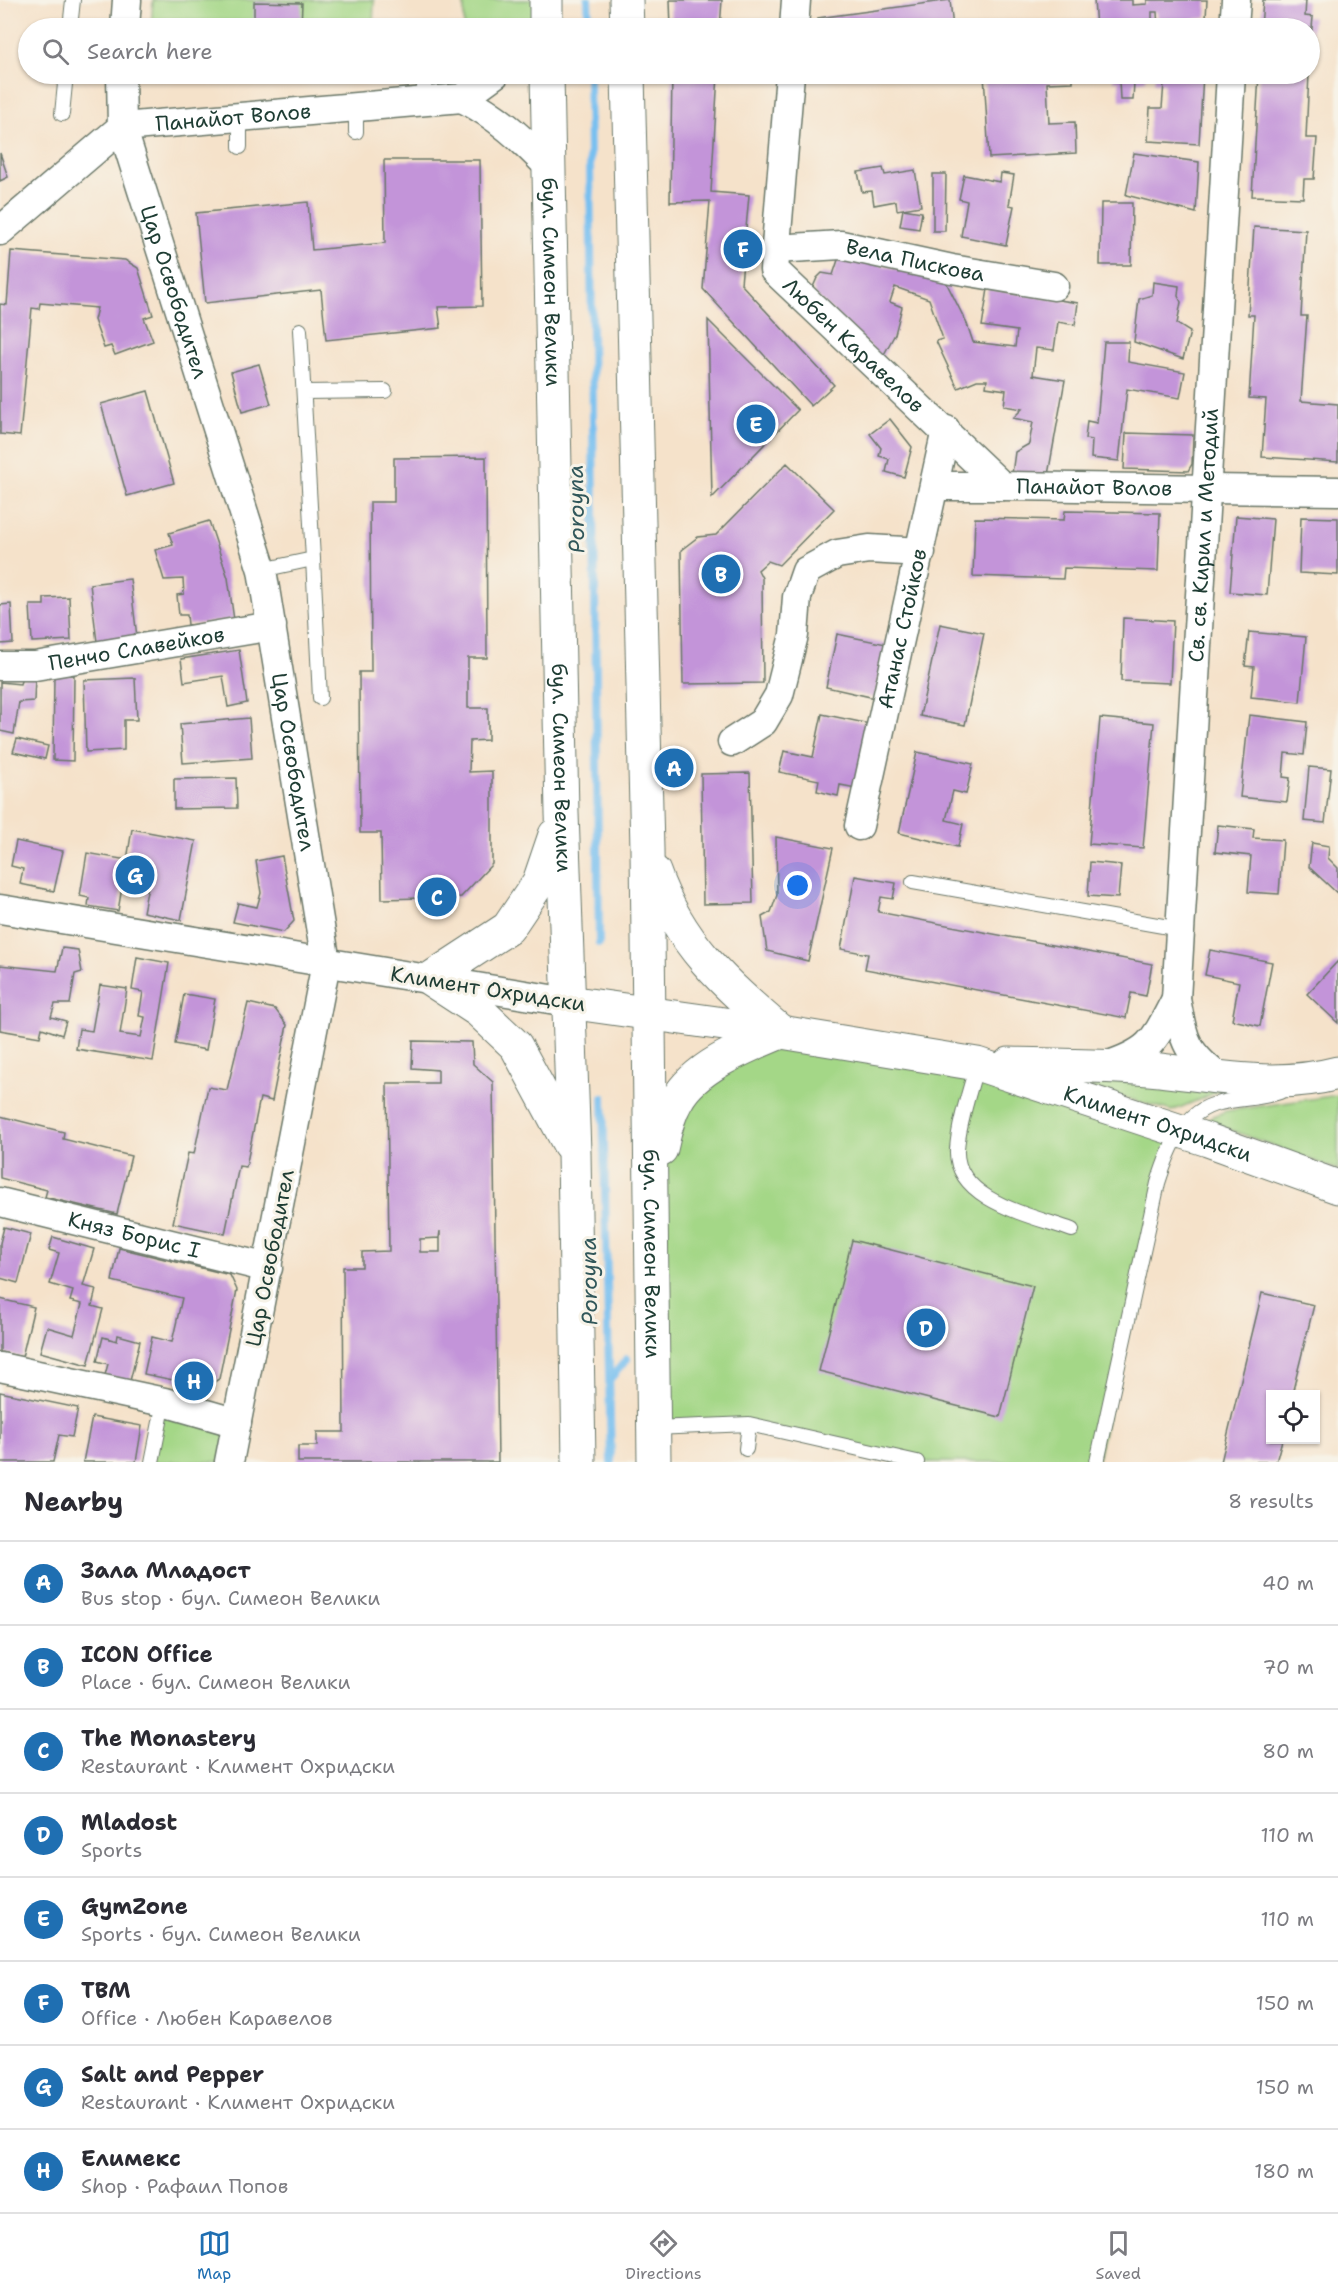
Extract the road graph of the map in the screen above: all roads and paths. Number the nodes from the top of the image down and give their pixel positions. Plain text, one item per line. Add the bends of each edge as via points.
1 (73, 0) edge
2 (127, 0) edge
3 (626, 0) edge
4 (1236, 0) edge
5 (71, 18) edge
6 (126, 18) edge
7 (627, 18) edge
8 (1235, 18) edge
9 (65, 84) edge
10 (121, 84) edge
11 (481, 84) edge
12 (547, 84) edge
13 (628, 84) edge
14 (789, 84) edge
15 (1231, 84) edge
16 (424, 87) edge
17 (462, 98) junction
18 (62, 114) dead end
19 (240, 116) junction
20 (122, 127) junction
21 (240, 147) dead end
22 (550, 168) junction
23 (0, 231) edge
24 (775, 249) junction
25 (1054, 286) dead end
26 (300, 330) dead end
27 (385, 391) dead end
28 (304, 393) junction
29 (946, 430) junction
30 (934, 486) junction
31 (1002, 486) junction
32 (1207, 489) junction
33 (1338, 490) edge
34 (921, 552) junction
35 (313, 559) junction
36 (262, 570) junction
37 (272, 626) junction
38 (0, 666) edge
39 (320, 698) dead end
40 (732, 741) dead end
41 (561, 813) junction
42 (859, 826) dead end
43 (646, 849) junction
44 (913, 882) dead end
45 (0, 909) edge
46 (1180, 929) junction
47 (326, 963) junction
48 (430, 979) junction
49 (1176, 999) junction
50 (568, 1002) junction
51 (650, 1014) junction
52 (781, 1032) junction
53 (977, 1064) junction
54 (1106, 1066) junction
55 (1324, 1077) edge
56 (1221, 1079) junction
57 (1181, 1131) junction
58 (574, 1152) junction
59 (652, 1183) junction
60 (1338, 1187) edge
61 (0, 1202) edge
62 (1072, 1230) dead end
63 (268, 1268) junction
64 (0, 1367) edge
65 (164, 1402) junction
66 (237, 1423) junction
67 (749, 1424) junction
68 (654, 1428) junction
69 (746, 1449) dead end
70 (152, 1462) edge
71 (229, 1462) edge
72 (579, 1462) edge
73 (654, 1462) edge
74 (917, 1462) edge
75 (1097, 1462) edge

1 - 5 lane
2 - 6 street
3 - 7 main road
4 - 8 street
9 - 18 lane
10 - 20 street, Цар Освободител
11 - 17 street
12 - 22 main road, бул. Симеон Велики
13 - 43 main road, бул. Симеон Велики
14 - 24 street, Любен Каравелов
15 - 32 street, Св. св. Кирил и Методий
16 - 17 street, Панайот Волов
16 - 19 street, Панайот Волов via 356,118
17 - 22 street via 513,130
19 - 20 street, Панайот Волов
19 - 21 lane
20 - 23 street
20 - 36 street, Цар Освободител
22 - 41 main road, бул. Симеон Велики
24 - 25 street, Вела Пискова via 841,245 952,270
24 - 29 street, Любен Каравелов via 774,270
26 - 28 lane
27 - 28 lane
28 - 35 lane
29 - 30 street, Атанас Стойков
29 - 31 street, Панайот Волов
30 - 31 street
30 - 34 street, Атанас Стойков
31 - 32 street, Панайот Волов
32 - 33 street, Панайот Волов
32 - 46 street, Св. св. Кирил и Методий
34 - 40 street via 869,549 837,554 806,571 797,597 794,635 779,694 763,722
34 - 42 street, Атанас Стойков
35 - 36 lane
35 - 39 lane
36 - 37 street, Цар Освободител
37 - 38 street, Пенчо Славейков via 35,666
37 - 47 street, Цар Освободител
41 - 48 main road via 539,882 508,928
41 - 50 main road, бул. Симеон Велики
43 - 51 main road, бул. Симеон Велики
43 - 52 main road via 665,902 688,941 721,980
44 - 46 lane
45 - 47 street, Климент Охридски
46 - 49 street, Св. св. Кирил и Методий
47 - 48 street, Климент Охридски
47 - 63 street, Цар Освободител
48 - 50 street, Климент Охридски
48 - 58 main road via 479,1011 516,1046
49 - 54 street via 1144,1050
49 - 56 street via 1184,1038 1196,1061
50 - 51 main road, Климент Охридски
50 - 58 main road, бул. Симеон Велики
51 - 52 main road, Климент Охридски
51 - 59 main road, бул. Симеон Велики
52 - 53 main road, Климент Охридски
52 - 59 main road via 730,1054 695,1079 678,1098
53 - 54 main road, Климент Охридски
53 - 57 main road, Климент Охридски
53 - 62 lane via 957,1150 963,1177 984,1197
54 - 56 main road, Климент Охридски
55 - 56 main road, Климент Охридски via 1253,1082
55 - 57 lane via 1262,1098 1200,1109
57 - 60 main road, Климент Охридски
57 - 75 lane via 1169,1148 1158,1183
58 - 72 main road, бул. Симеон Велики
59 - 68 main road, бул. Симеон Велики
61 - 63 street, Княз Борис I
63 - 66 street, Цар Освободител
64 - 65 street
65 - 66 street
65 - 70 lane
66 - 71 street, Цар Освободител
67 - 68 lane
67 - 69 lane
67 - 74 lane
68 - 73 main road, бул. Симеон Велики

